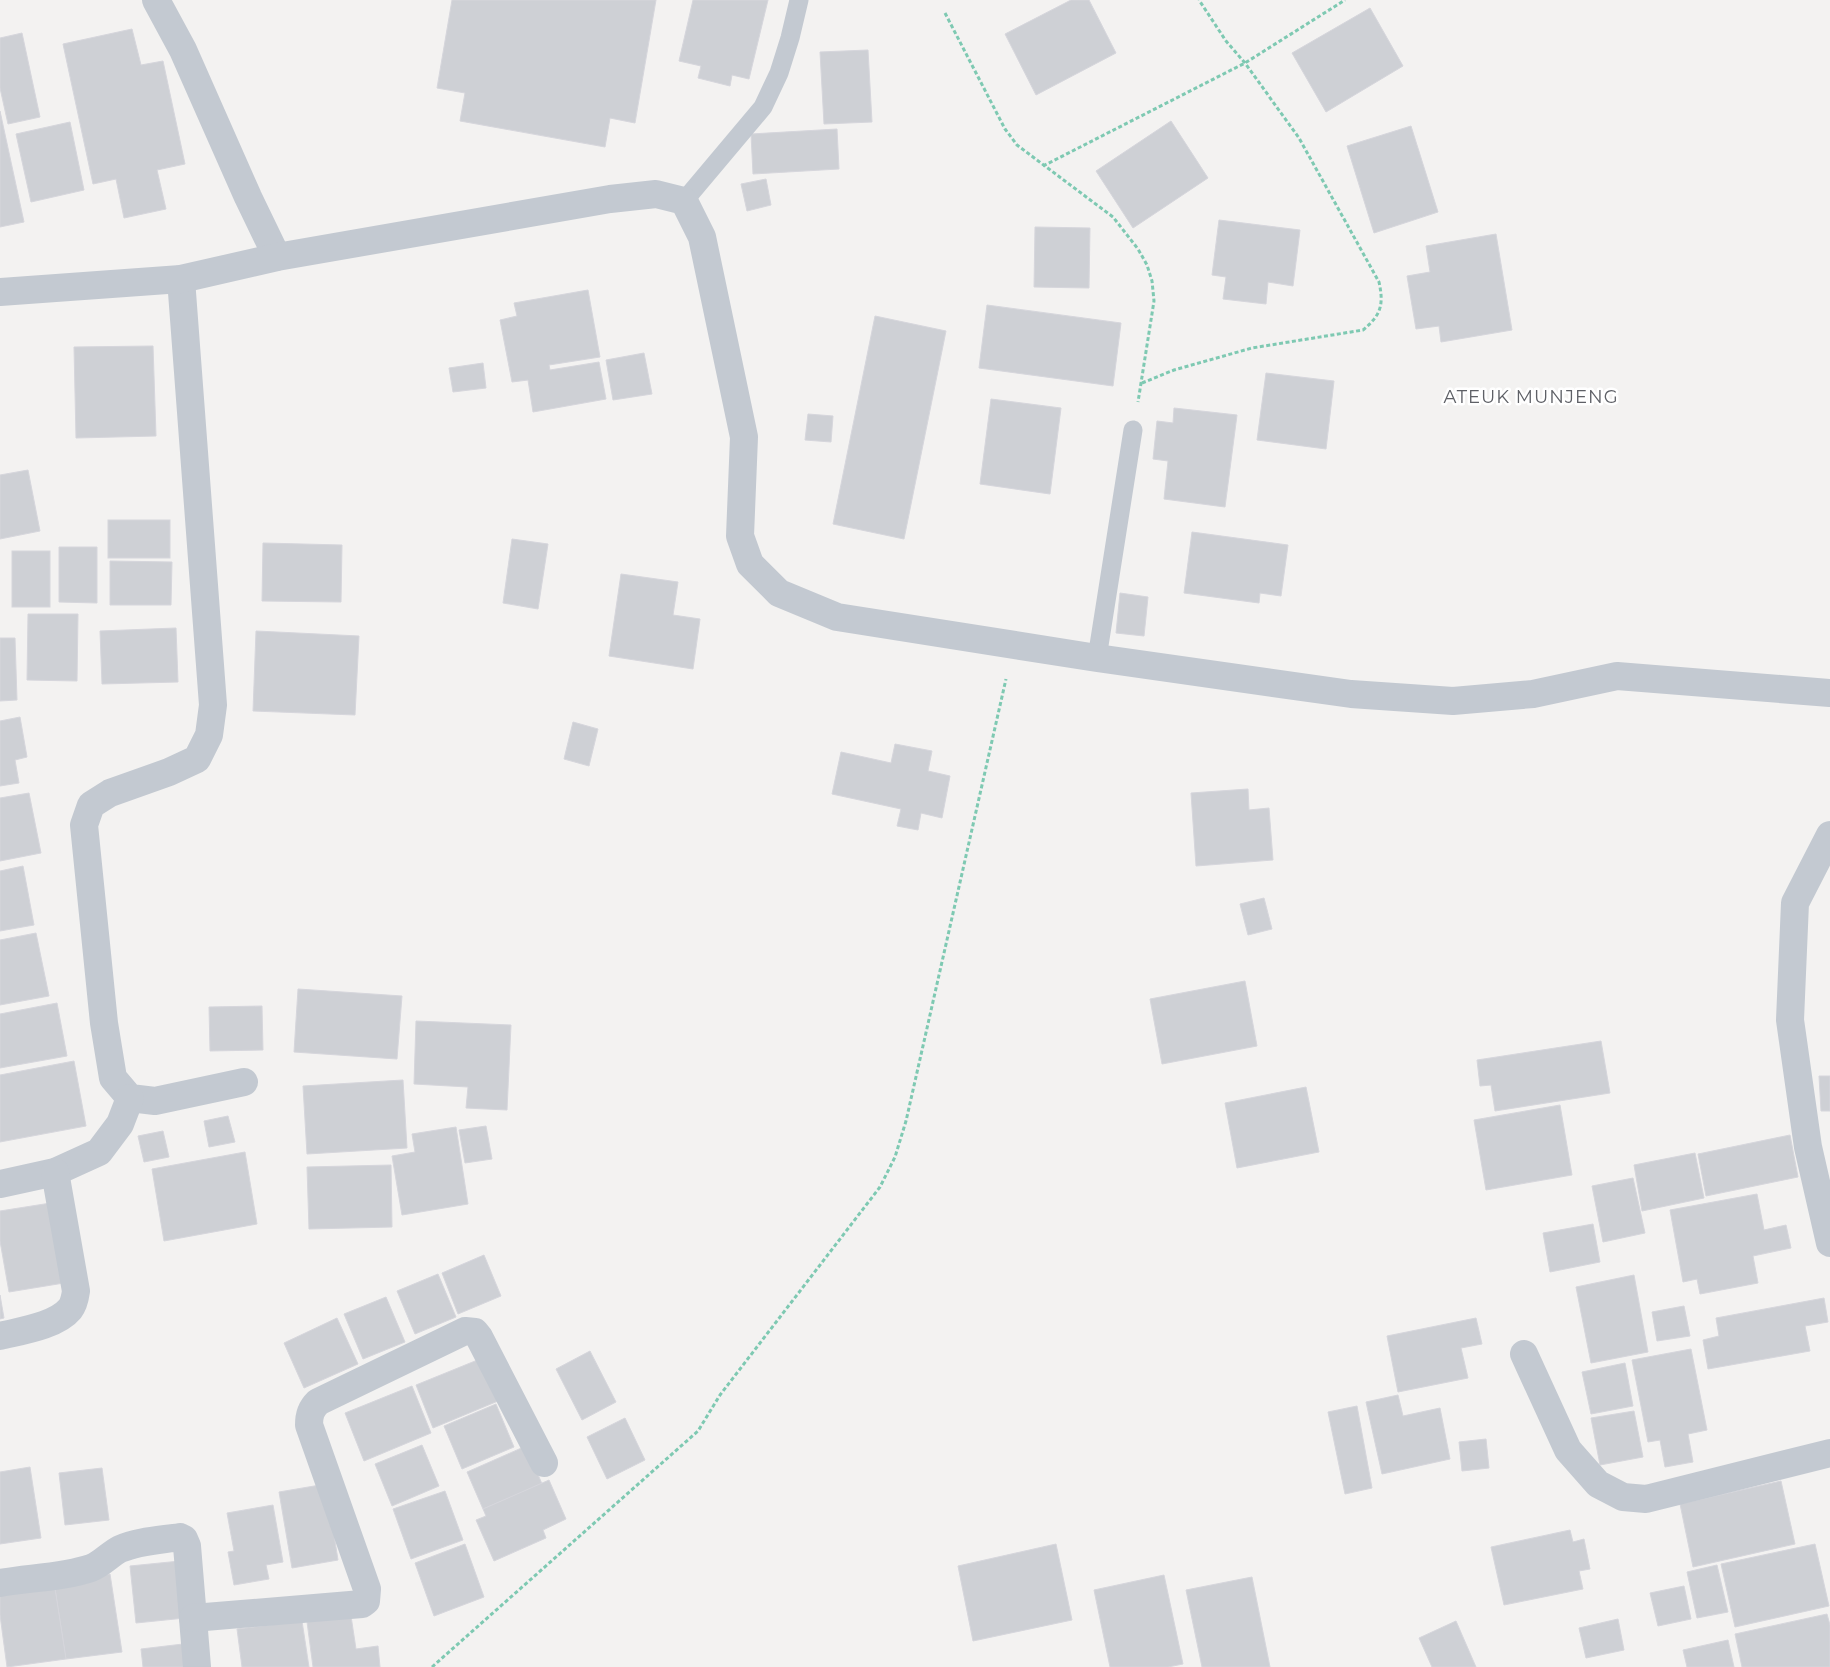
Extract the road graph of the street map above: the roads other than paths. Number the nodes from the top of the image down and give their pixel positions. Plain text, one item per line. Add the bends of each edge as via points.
1 (156, 0) edge
2 (799, 0) edge
3 (684, 201) junction
4 (277, 257) junction
5 (181, 279) junction
6 (0, 292) edge
7 (1133, 430) road end
8 (1097, 658) junction
9 (1830, 692) edge
10 (1830, 835) edge
11 (244, 1082) dead end
12 (130, 1098) junction
13 (55, 1172) junction
14 (0, 1184) edge
15 (1830, 1243) edge
16 (0, 1336) edge
17 (1524, 1354) dead end
18 (1830, 1453) edge
19 (544, 1464) dead end
20 (0, 1582) edge
21 (193, 1618) junction
22 (198, 1667) edge

1 - 4 street via 183,50
2 - 3 lane via 780,73 763,106
3 - 4 street via 656,194 610,198
3 - 8 street via 702,237 744,437 740,536 750,564 778,593 838,617
4 - 5 street
5 - 6 street
5 - 12 street via 213,705 209,735 197,759 110,793 91,805 84,825 104,1023 114,1078
7 - 8 lane
8 - 9 street via 1351,694 1453,701 1533,694 1617,676
10 - 15 street via 1795,903 1790,1020 1808,1147
11 - 12 street via 155,1101
12 - 13 street via 120,1124 100,1152
13 - 14 street
13 - 16 street via 76,1291 75,1301 63,1316
17 - 18 street via 1568,1450 1598,1484 1623,1497 1646,1499
19 - 21 street via 479,1337 475,1332 465,1331 318,1402 312,1408 309,1425 367,1590 366,1602
20 - 21 street via 80,1571 131,1545 180,1537 187,1546
21 - 22 street

